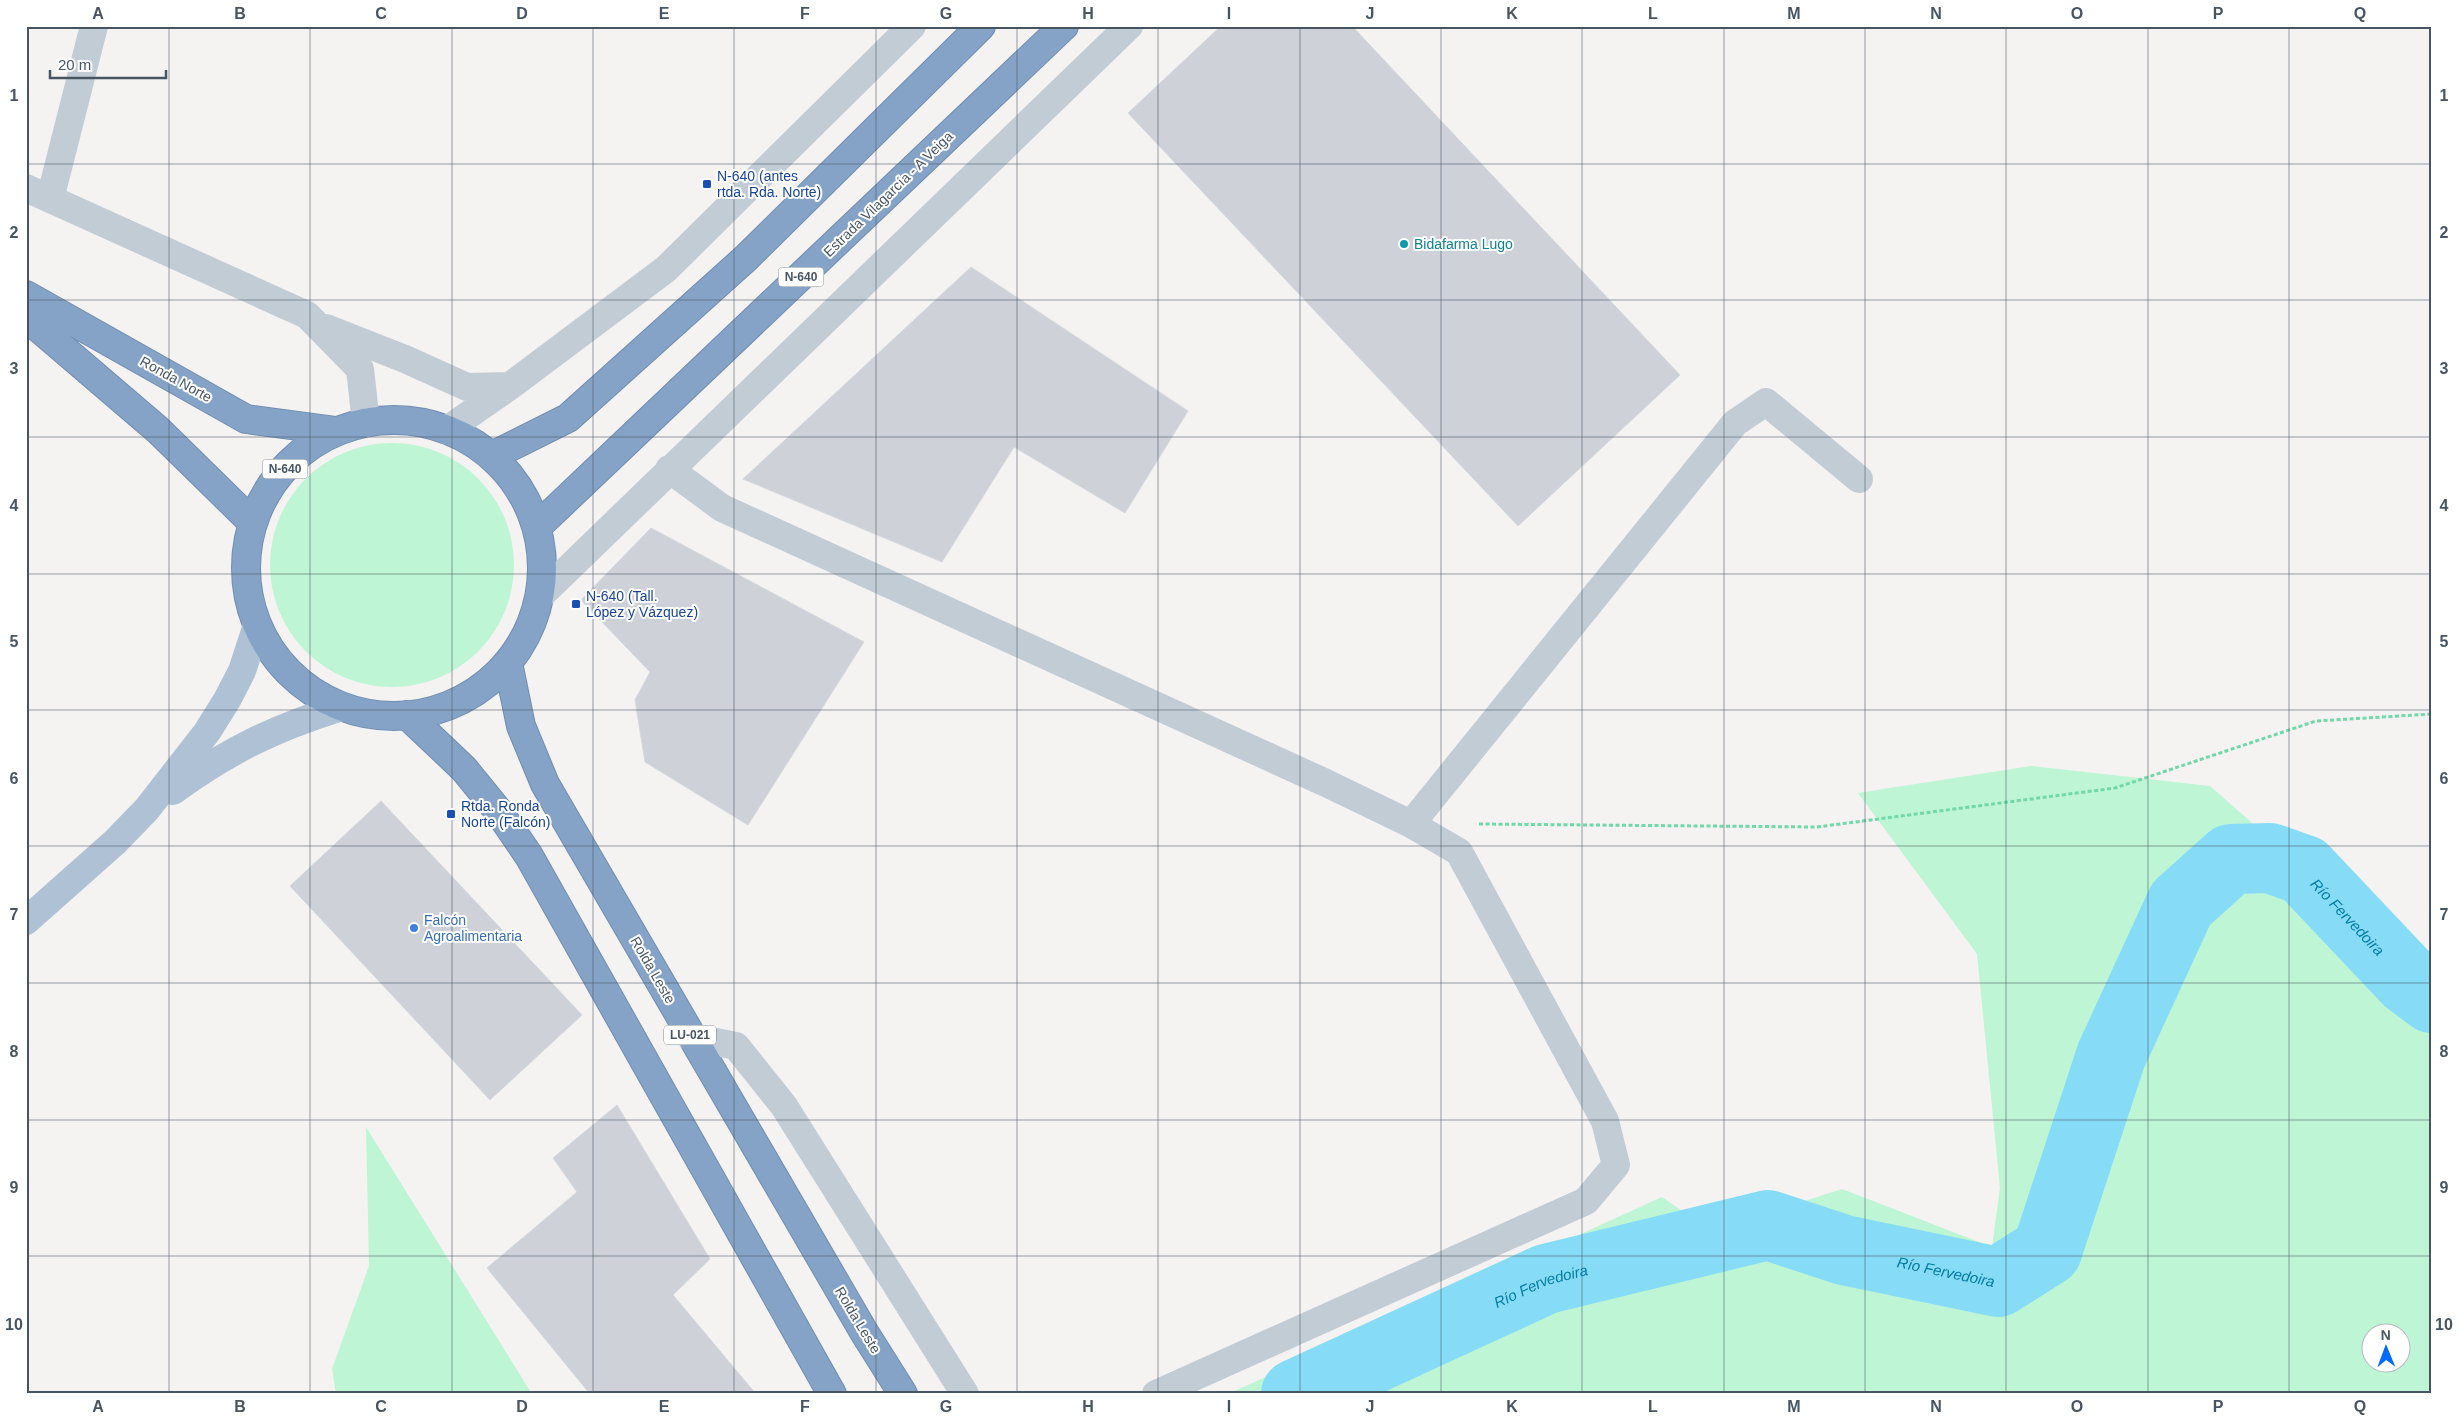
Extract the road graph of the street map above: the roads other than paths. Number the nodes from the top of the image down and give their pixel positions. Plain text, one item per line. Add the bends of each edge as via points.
1 (94, 26) edge
2 (912, 26) edge
3 (981, 26) edge
4 (1064, 26) edge
5 (1129, 26) edge
6 (38, 193) edge
7 (26, 295) edge
8 (26, 317) edge
9 (316, 324) junction
10 (510, 386) junction
11 (366, 422) junction
12 (447, 430) junction
13 (336, 432) junction
14 (492, 456) junction
15 (670, 469) junction
16 (1859, 479) dead end
17 (252, 523) junction
18 (537, 527) junction
19 (540, 596) junction
20 (257, 625) junction
21 (508, 663) junction
22 (342, 707) junction
23 (406, 715) junction
24 (147, 809) junction
25 (1411, 824) junction
26 (26, 921) edge
27 (691, 1037) junction
28 (832, 1394) edge
29 (903, 1394) edge
30 (965, 1394) edge
31 (1156, 1394) edge

1 - 6 street
2 - 10 street via 666,269
3 - 14 highway via 746,258 568,418
4 - 18 highway, Estrada Vilagarcía - A Veiga / N-640
5 - 15 street
6 - 9 street via 307,315
7 - 13 highway, Ronda Norte via 246,419
8 - 17 highway via 158,430
9 - 10 street via 467,387
9 - 11 street via 360,369
10 - 12 street
11 - 12 highway, N-640 via 421,422
11 - 13 highway, N-640
12 - 14 highway, N-640
13 - 17 highway, N-640 via 300,453 271,485
14 - 18 highway, N-640 via 527,501
15 - 19 street
15 - 25 street via 722,508
16 - 25 street via 1766,402 1735,423
17 - 20 highway, N-640 via 246,574 249,600
18 - 19 highway, N-640 via 543,561
19 - 21 highway, N-640 via 529,632
20 - 22 highway, N-640 via 271,652 291,674 314,693
20 - 24 main road via 242,671 227,700 207,732
21 - 23 highway, N-640 via 479,690 445,708
21 - 27 highway, Rolda Leste / LU-021 via 521,726 545,784
22 - 23 highway, N-640 via 374,715
22 - 24 main road via 259,737 212,762
23 - 28 highway via 464,769 529,856
24 - 26 main road
25 - 31 street via 1459,852 1604,1121 1616,1165 1586,1201
27 - 29 highway, Rolda Leste / LU-021
27 - 30 street via 736,1046 784,1106

